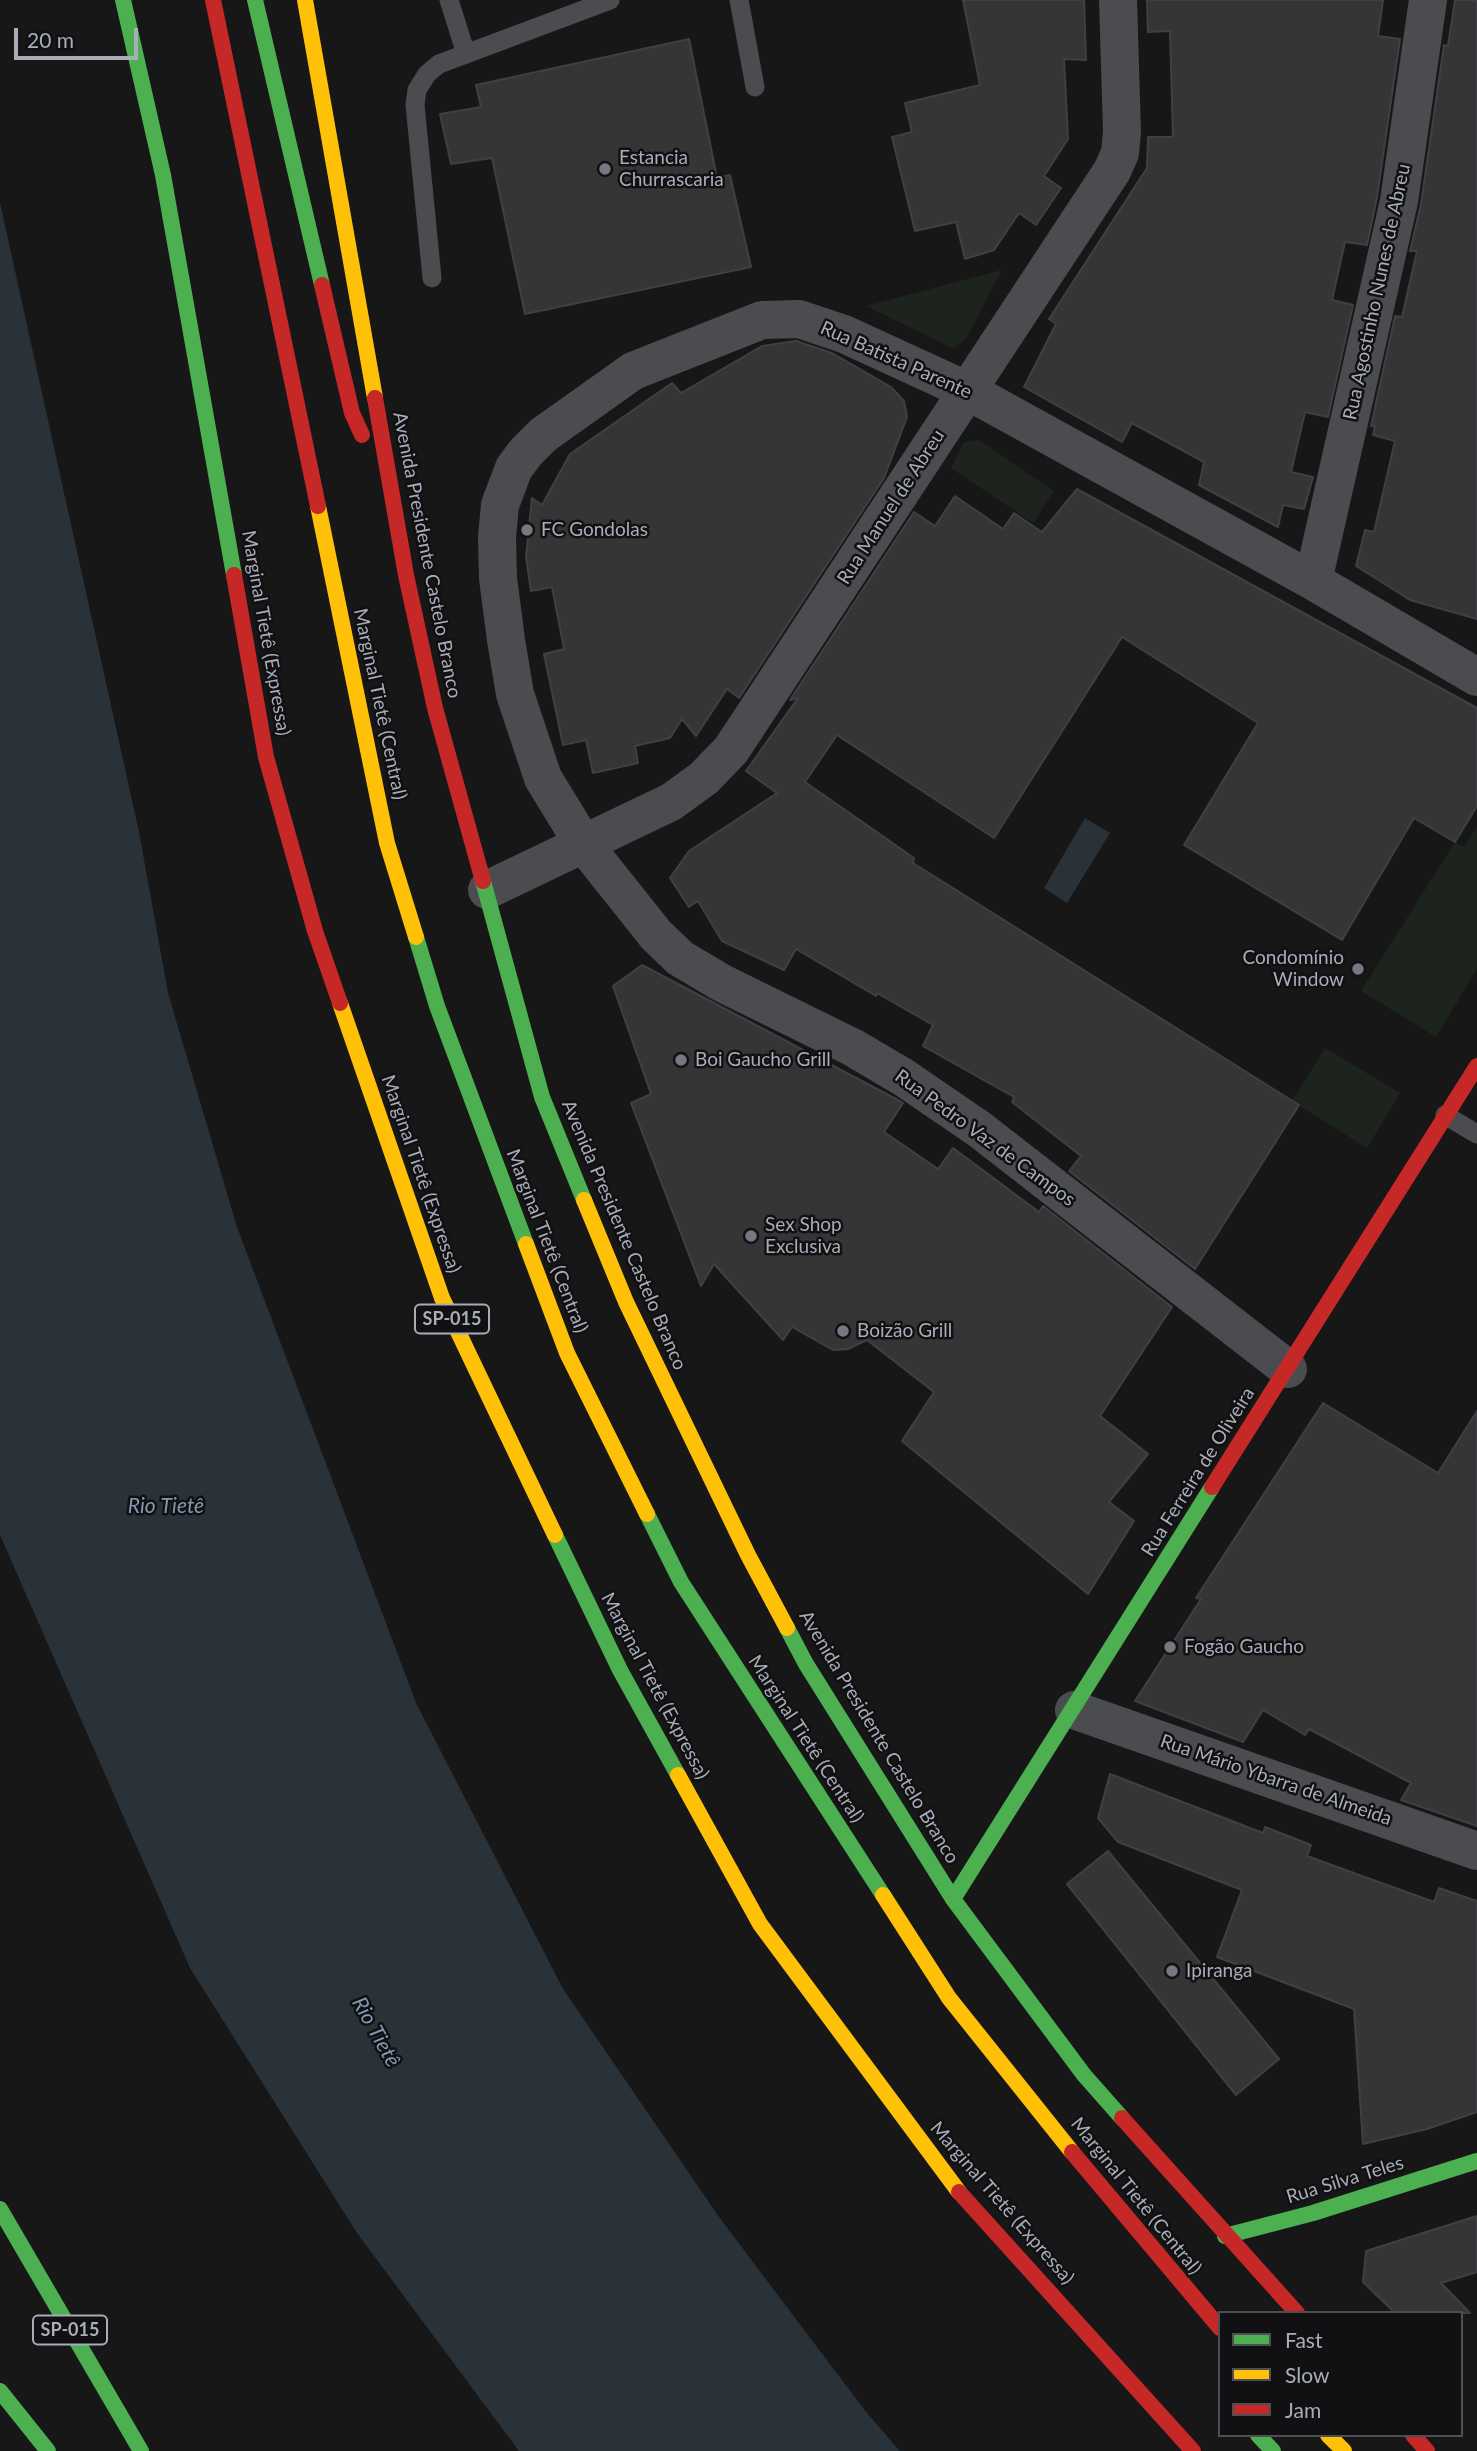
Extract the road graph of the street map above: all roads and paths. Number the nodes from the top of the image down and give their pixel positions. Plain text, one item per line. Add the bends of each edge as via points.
1 (123, 0) edge
2 (213, 0) edge
3 (255, 0) edge
4 (449, 0) edge
5 (610, 0) edge
6 (739, 0) edge
7 (1118, 0) edge
8 (1428, 0) edge
9 (310, 4) edge
10 (466, 54) junction
11 (755, 87) dead end
12 (432, 278) dead end
13 (968, 391) junction
14 (386, 463) junction
15 (1312, 581) junction
16 (1477, 677) edge
17 (582, 842) junction
18 (487, 890) junction
19 (1477, 1067) edge
20 (1445, 1115) junction
21 (1477, 1135) edge
22 (1288, 1369) junction
23 (1074, 1710) junction
24 (1477, 1851) edge
25 (953, 1899) junction
26 (1477, 2161) edge
27 (0, 2209) edge
28 (1225, 2236) junction
29 (1295, 2311) edge
30 (1215, 2323) edge
31 (0, 2391) edge
32 (1260, 2437) edge
33 (1330, 2437) edge
34 (1415, 2437) edge
35 (48, 2451) edge
36 (141, 2451) edge
37 (1193, 2451) edge
38 (1273, 2451) edge
39 (1344, 2451) edge
40 (1427, 2451) edge

1 - 37 main road, Marginal Tietê (Expressa) / SP-015 via 163,175 266,757 315,931 442,1298 620,1670 760,1924 943,2174
2 - 30 main road, Marginal Tietê (Central) via 387,843 437,1006 567,1353 681,1582 949,1998 1130,2226
3 - 14 main road via 352,413 363,438
4 - 10 lane
5 - 10 lane
6 - 11 lane
7 - 13 street, Rua Manuel de Abreu via 1120,153
8 - 15 street, Rua Agostinho Nunes de Abreu via 1399,201
9 - 14 main road, Avenida Presidente Castelo Branco
10 - 12 lane via 439,64 416,90
13 - 15 street, Rua Batista Parente
13 - 17 street, Rua Manuel de Abreu via 731,750 671,802
13 - 17 street, Rua Batista Parente via 832,330 799,319 762,320 633,371 526,452 506,487 498,527 498,578 506,640 516,694 543,778
14 - 18 main road, Avenida Presidente Castelo Branco via 435,708
15 - 16 street, Rua Batista Parente
17 - 18 street, Rua Manuel de Abreu
17 - 22 street, Rua Pedro Vaz de Campos via 680,958 903,1077 979,1129
18 - 25 main road, Avenida Presidente Castelo Branco via 542,1097 626,1302 806,1664
19 - 20 main road, Rua Ferreira de Oliveira
20 - 21 lane
20 - 22 main road, Rua Ferreira de Oliveira
22 - 23 main road, Rua Ferreira de Oliveira
23 - 24 street, Rua Mário Ybarra de Almeida
23 - 25 main road, Rua Ferreira de Oliveira
25 - 28 main road, Avenida Presidente Castelo Branco via 1084,2075
26 - 28 main road, Rua Silva Teles
27 - 36 main road, SP-015
28 - 29 main road, Avenida Presidente Castelo Branco
31 - 35 main road
32 - 38 main road
33 - 39 main road
34 - 40 main road

